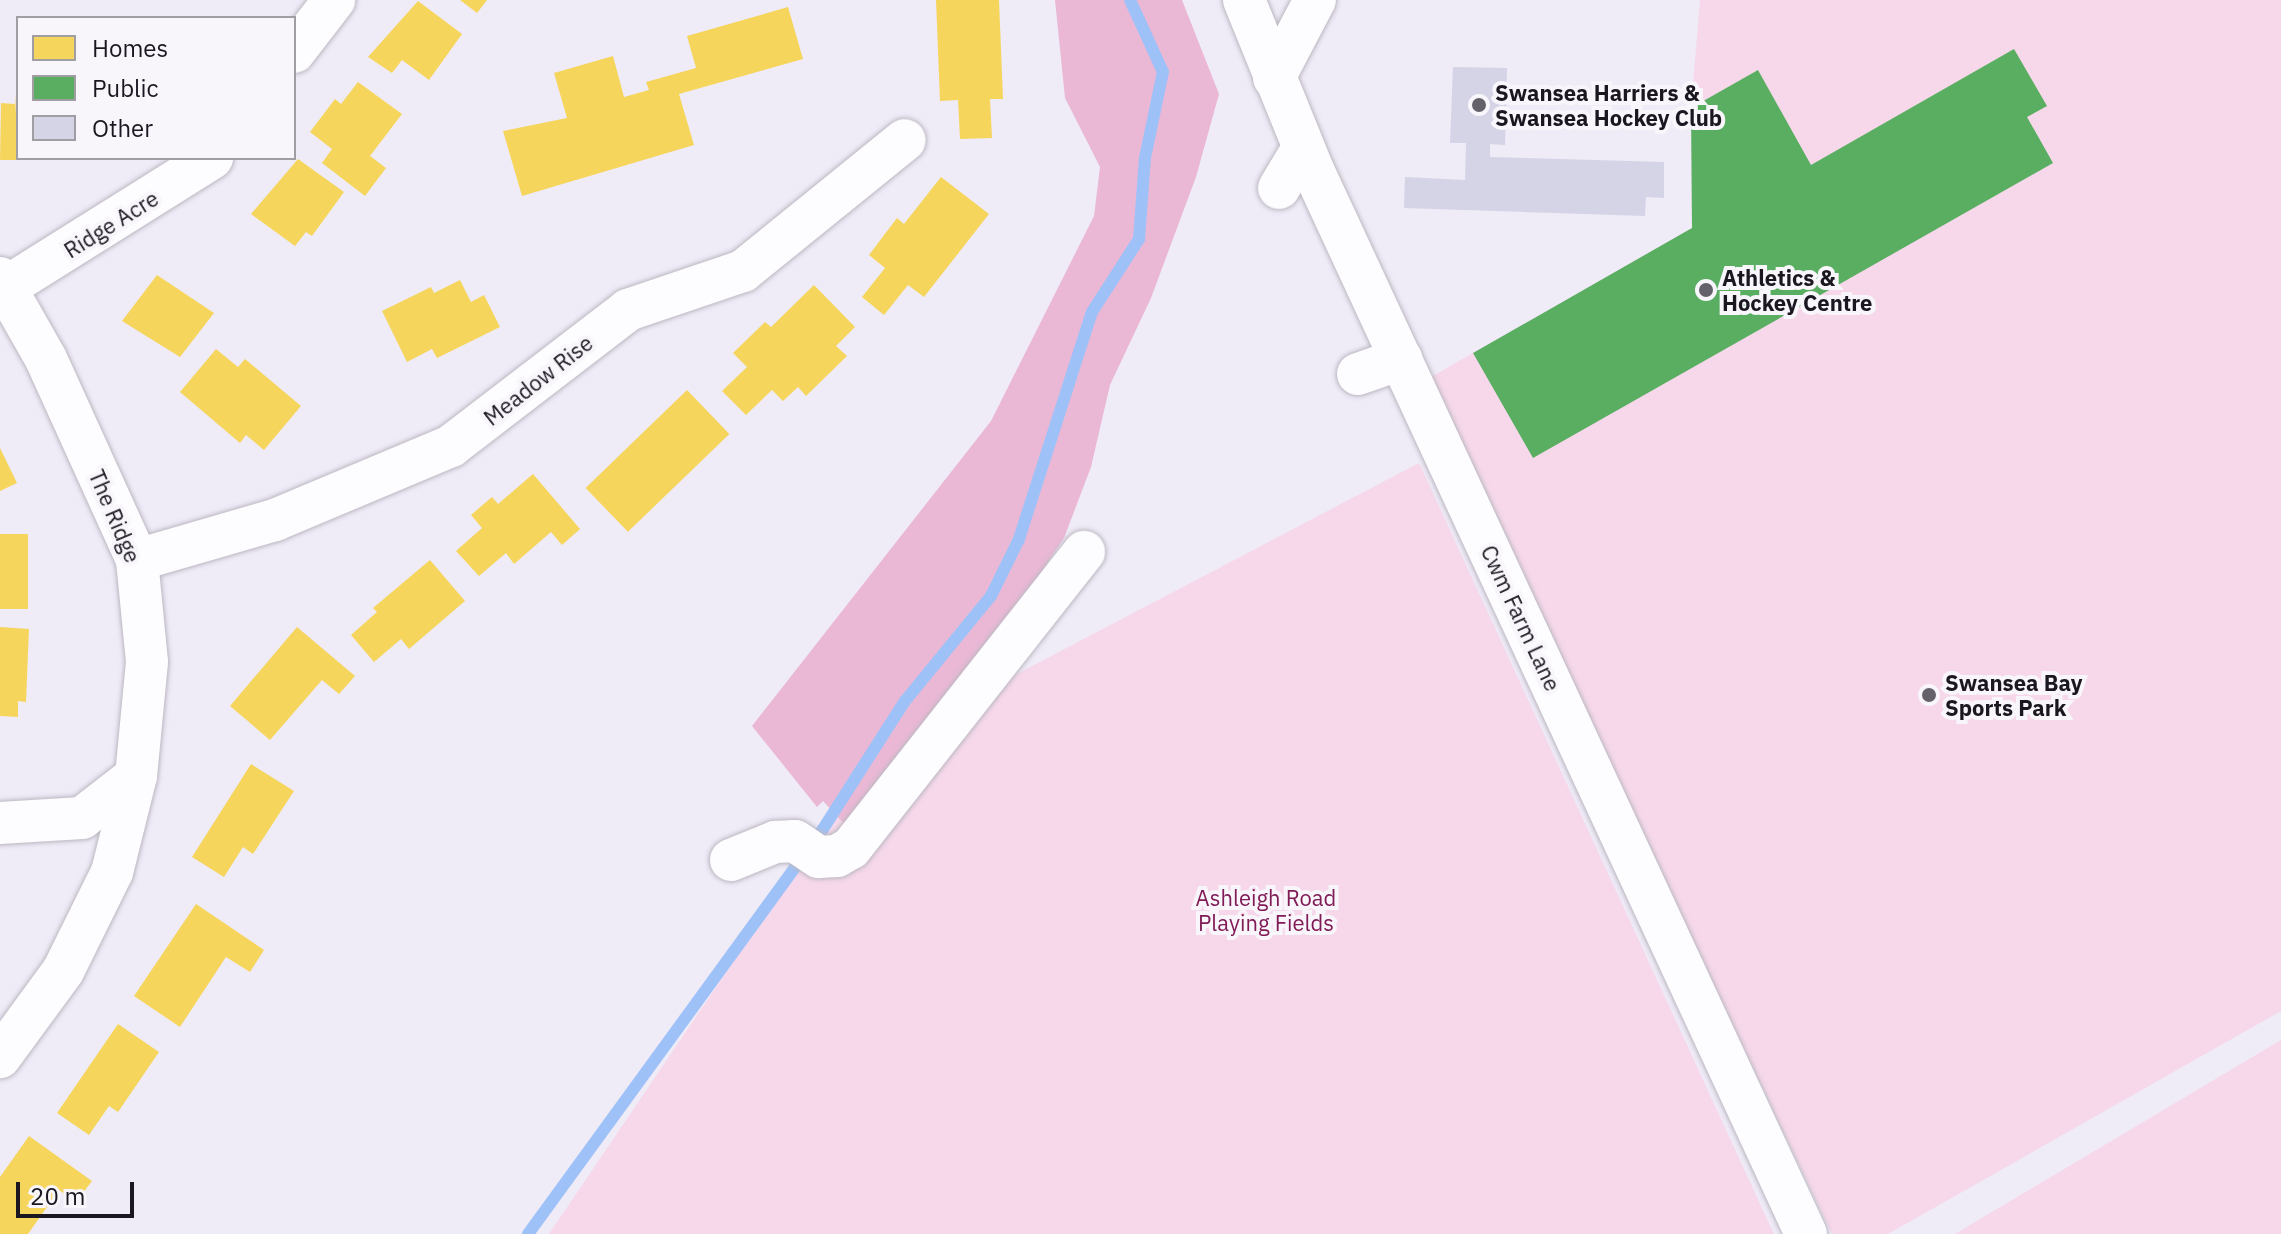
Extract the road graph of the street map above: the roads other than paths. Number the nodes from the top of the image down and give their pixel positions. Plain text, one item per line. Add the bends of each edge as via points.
1 (334, 0) edge
2 (1244, 0) edge
3 (1315, 0) edge
4 (296, 49) edge
5 (1274, 78) junction
6 (905, 140) dead end
7 (1303, 148) junction
8 (209, 160) edge
9 (1279, 188) dead end
10 (4, 282) edge
11 (1401, 359) junction
12 (1358, 374) dead end
13 (1084, 552) dead end
14 (137, 560) junction
15 (136, 776) junction
16 (0, 823) edge
17 (731, 860) dead end
18 (0, 1057) edge
19 (1806, 1234) edge

1 - 4 street
2 - 5 street, Cwm Farm Lane
3 - 5 street
5 - 7 street, Cwm Farm Lane
6 - 14 street, Meadow Rise via 743,271 628,310 451,446 275,520
7 - 9 street
7 - 11 street, Cwm Farm Lane
8 - 10 street, Ridge Acre
10 - 14 street, The Ridge
11 - 12 street
11 - 19 street, Cwm Farm Lane
13 - 17 street via 851,848 837,856 775,842
14 - 15 street, The Ridge via 147,662
15 - 16 street via 82,818
15 - 18 street, The Ridge via 112,872 63,971

